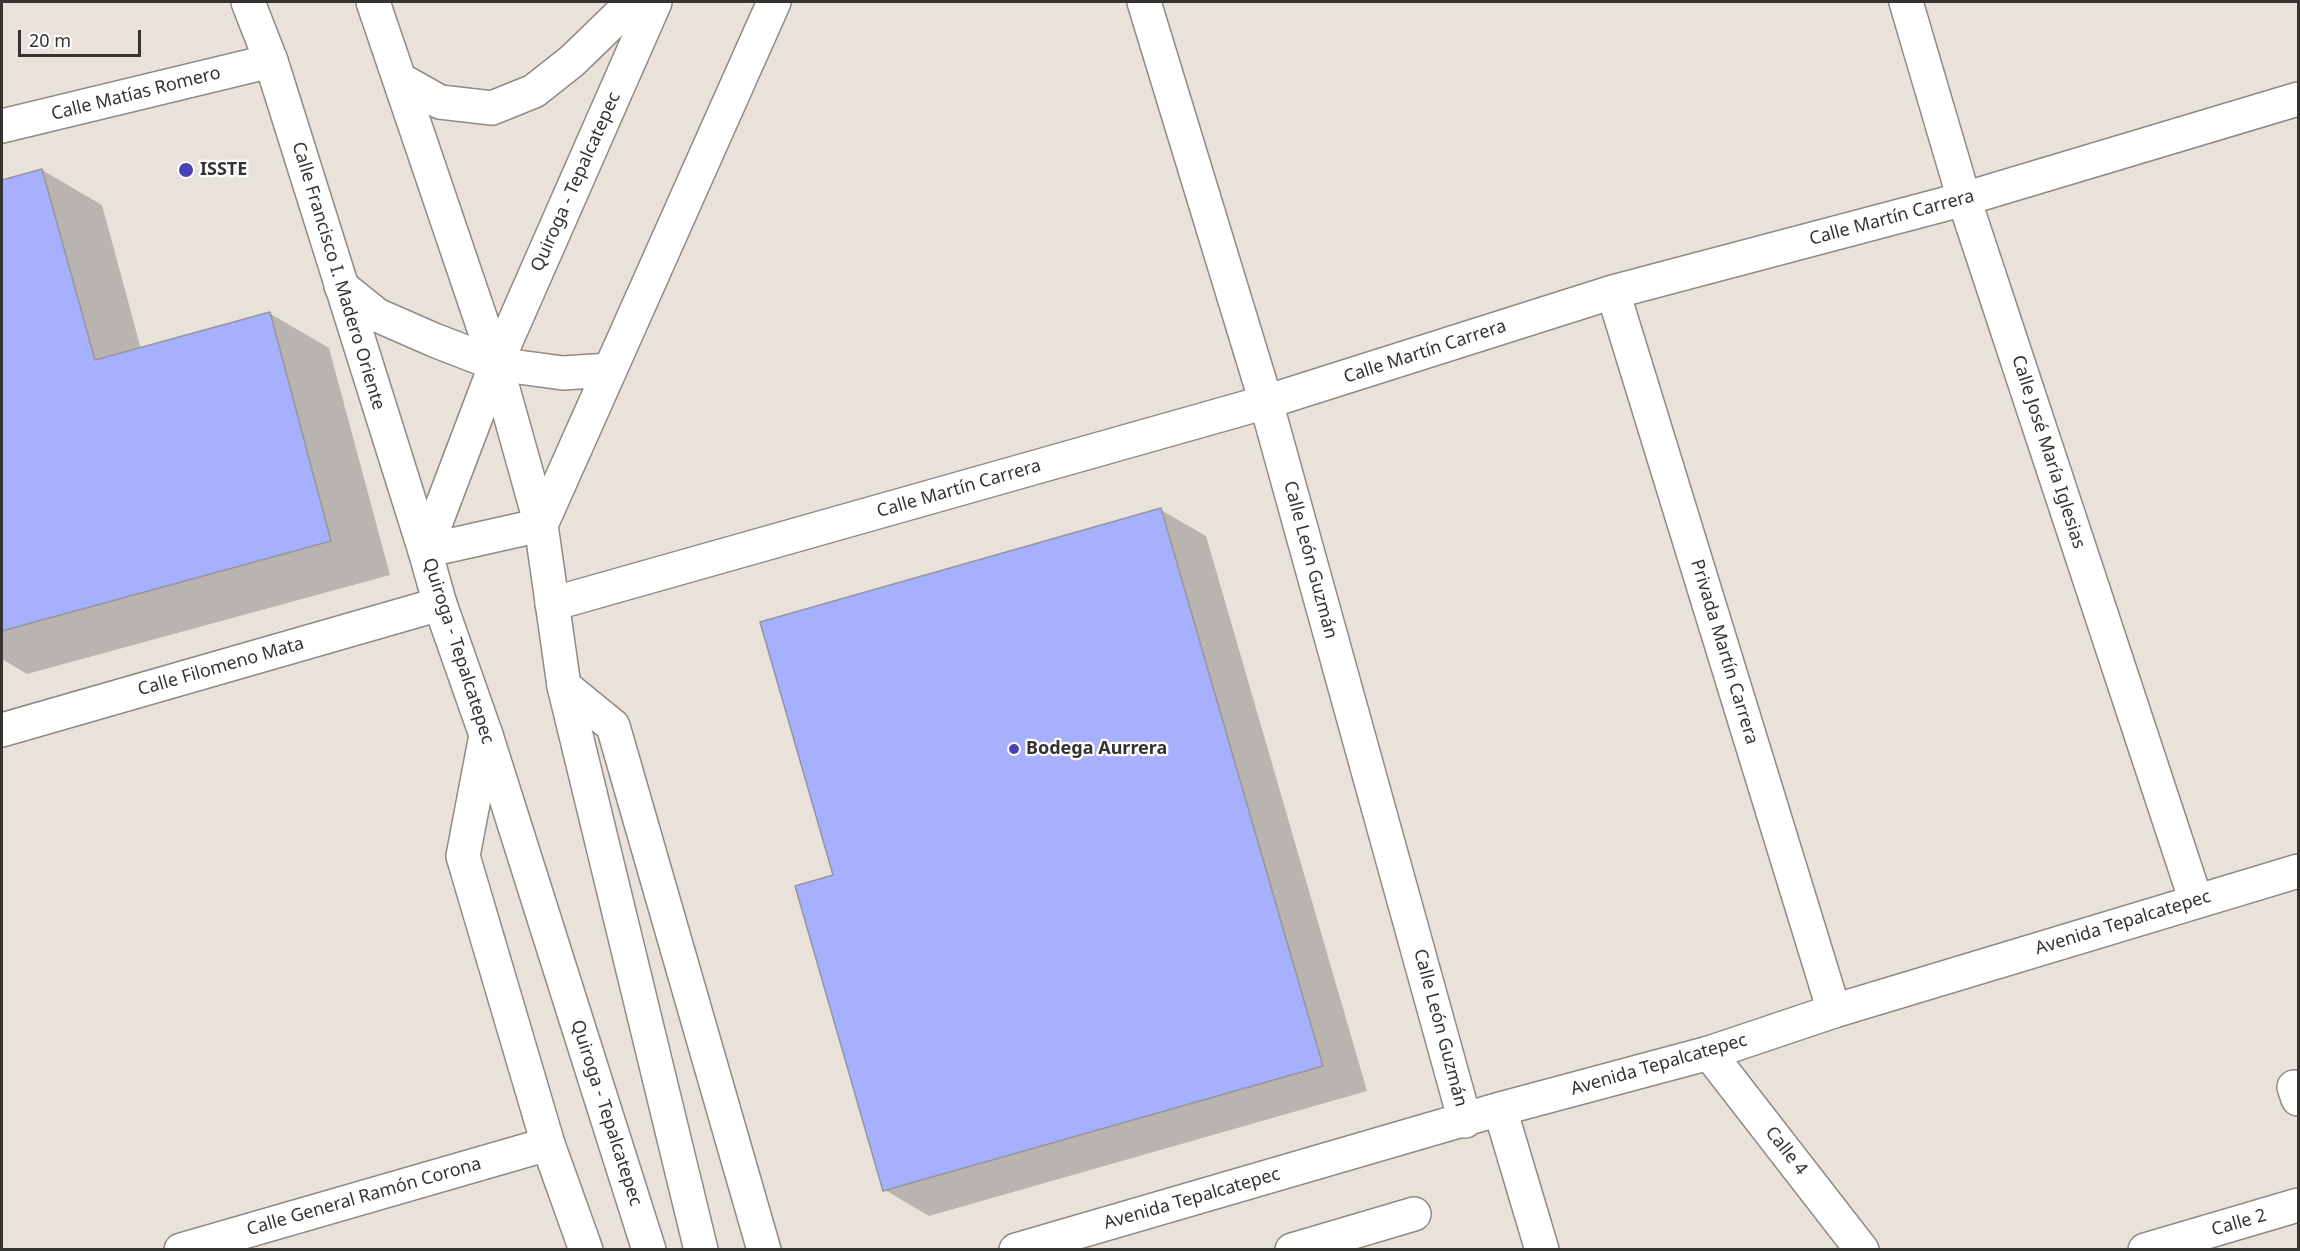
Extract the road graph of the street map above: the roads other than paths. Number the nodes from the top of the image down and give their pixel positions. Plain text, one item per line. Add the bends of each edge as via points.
1 (248, 2) edge
2 (373, 2) edge
3 (633, 2) edge
4 (655, 2) edge
5 (774, 2) edge
6 (1144, 2) edge
7 (1906, 2) edge
8 (271, 61) junction
9 (401, 80) junction
10 (2298, 99) edge
11 (2, 126) edge
12 (1965, 199) junction
13 (341, 286) junction
14 (1613, 292) junction
15 (496, 364) junction
16 (610, 370) junction
17 (1266, 402) junction
18 (541, 525) junction
19 (425, 551) junction
20 (440, 604) junction
21 (552, 604) junction
22 (564, 686) junction
23 (2, 730) edge
24 (486, 735) junction
25 (2298, 871) edge
26 (2196, 901) junction
27 (1834, 1011) junction
28 (1709, 1053) junction
29 (1500, 1109) junction
30 (1465, 1121) junction
31 (548, 1144) junction
32 (2298, 1206) edge
33 (1414, 1214) dead end
34 (180, 1250) edge
35 (586, 1250) edge
36 (649, 1250) edge
37 (701, 1250) edge
38 (764, 1250) edge
39 (1016, 1250) edge
40 (1292, 1250) edge
41 (1542, 1250) edge
42 (1862, 1250) edge
43 (2145, 1250) edge

1 - 8 street, Calle Francisco I. Madero Oriente
2 - 9 street
3 - 9 street via 572,61 534,91 492,108 440,102
4 - 15 street, Quiroga - Tepalcatepec
5 - 16 street
6 - 17 street, Calle León Guzmán
7 - 12 street, Calle José María Iglesias
8 - 11 street, Calle Matías Romero
8 - 13 street, Calle Francisco I. Madero Oriente
9 - 15 street
10 - 12 street, Calle Martín Carrera
12 - 14 street, Calle Martín Carrera
12 - 26 street, Calle José María Iglesias
13 - 15 street via 377,315
13 - 19 street, Calle Francisco I. Madero Oriente
14 - 17 street, Calle Martín Carrera
14 - 27 street, Privada Martín Carrera
15 - 16 street via 563,373
15 - 18 street
15 - 19 street, Quiroga - Tepalcatepec
16 - 18 street
17 - 21 street, Calle Martín Carrera
17 - 30 street, Calle León Guzmán
18 - 19 street
18 - 21 street
19 - 20 street, Quiroga - Tepalcatepec
20 - 23 street, Calle Filomeno Mata
20 - 24 street, Quiroga - Tepalcatepec
21 - 22 street
22 - 37 street
22 - 38 street via 613,726
24 - 31 street via 463,855
24 - 36 street, Quiroga - Tepalcatepec
25 - 26 street, Avenida Tepalcatepec
26 - 27 street, Avenida Tepalcatepec
27 - 28 street, Avenida Tepalcatepec
28 - 29 street, Avenida Tepalcatepec
28 - 42 street, Calle 4
29 - 30 street, Avenida Tepalcatepec
29 - 41 street
30 - 39 street, Avenida Tepalcatepec
31 - 34 street, Calle General Ramón Corona
31 - 35 street
32 - 43 street, Calle 2
33 - 40 street

